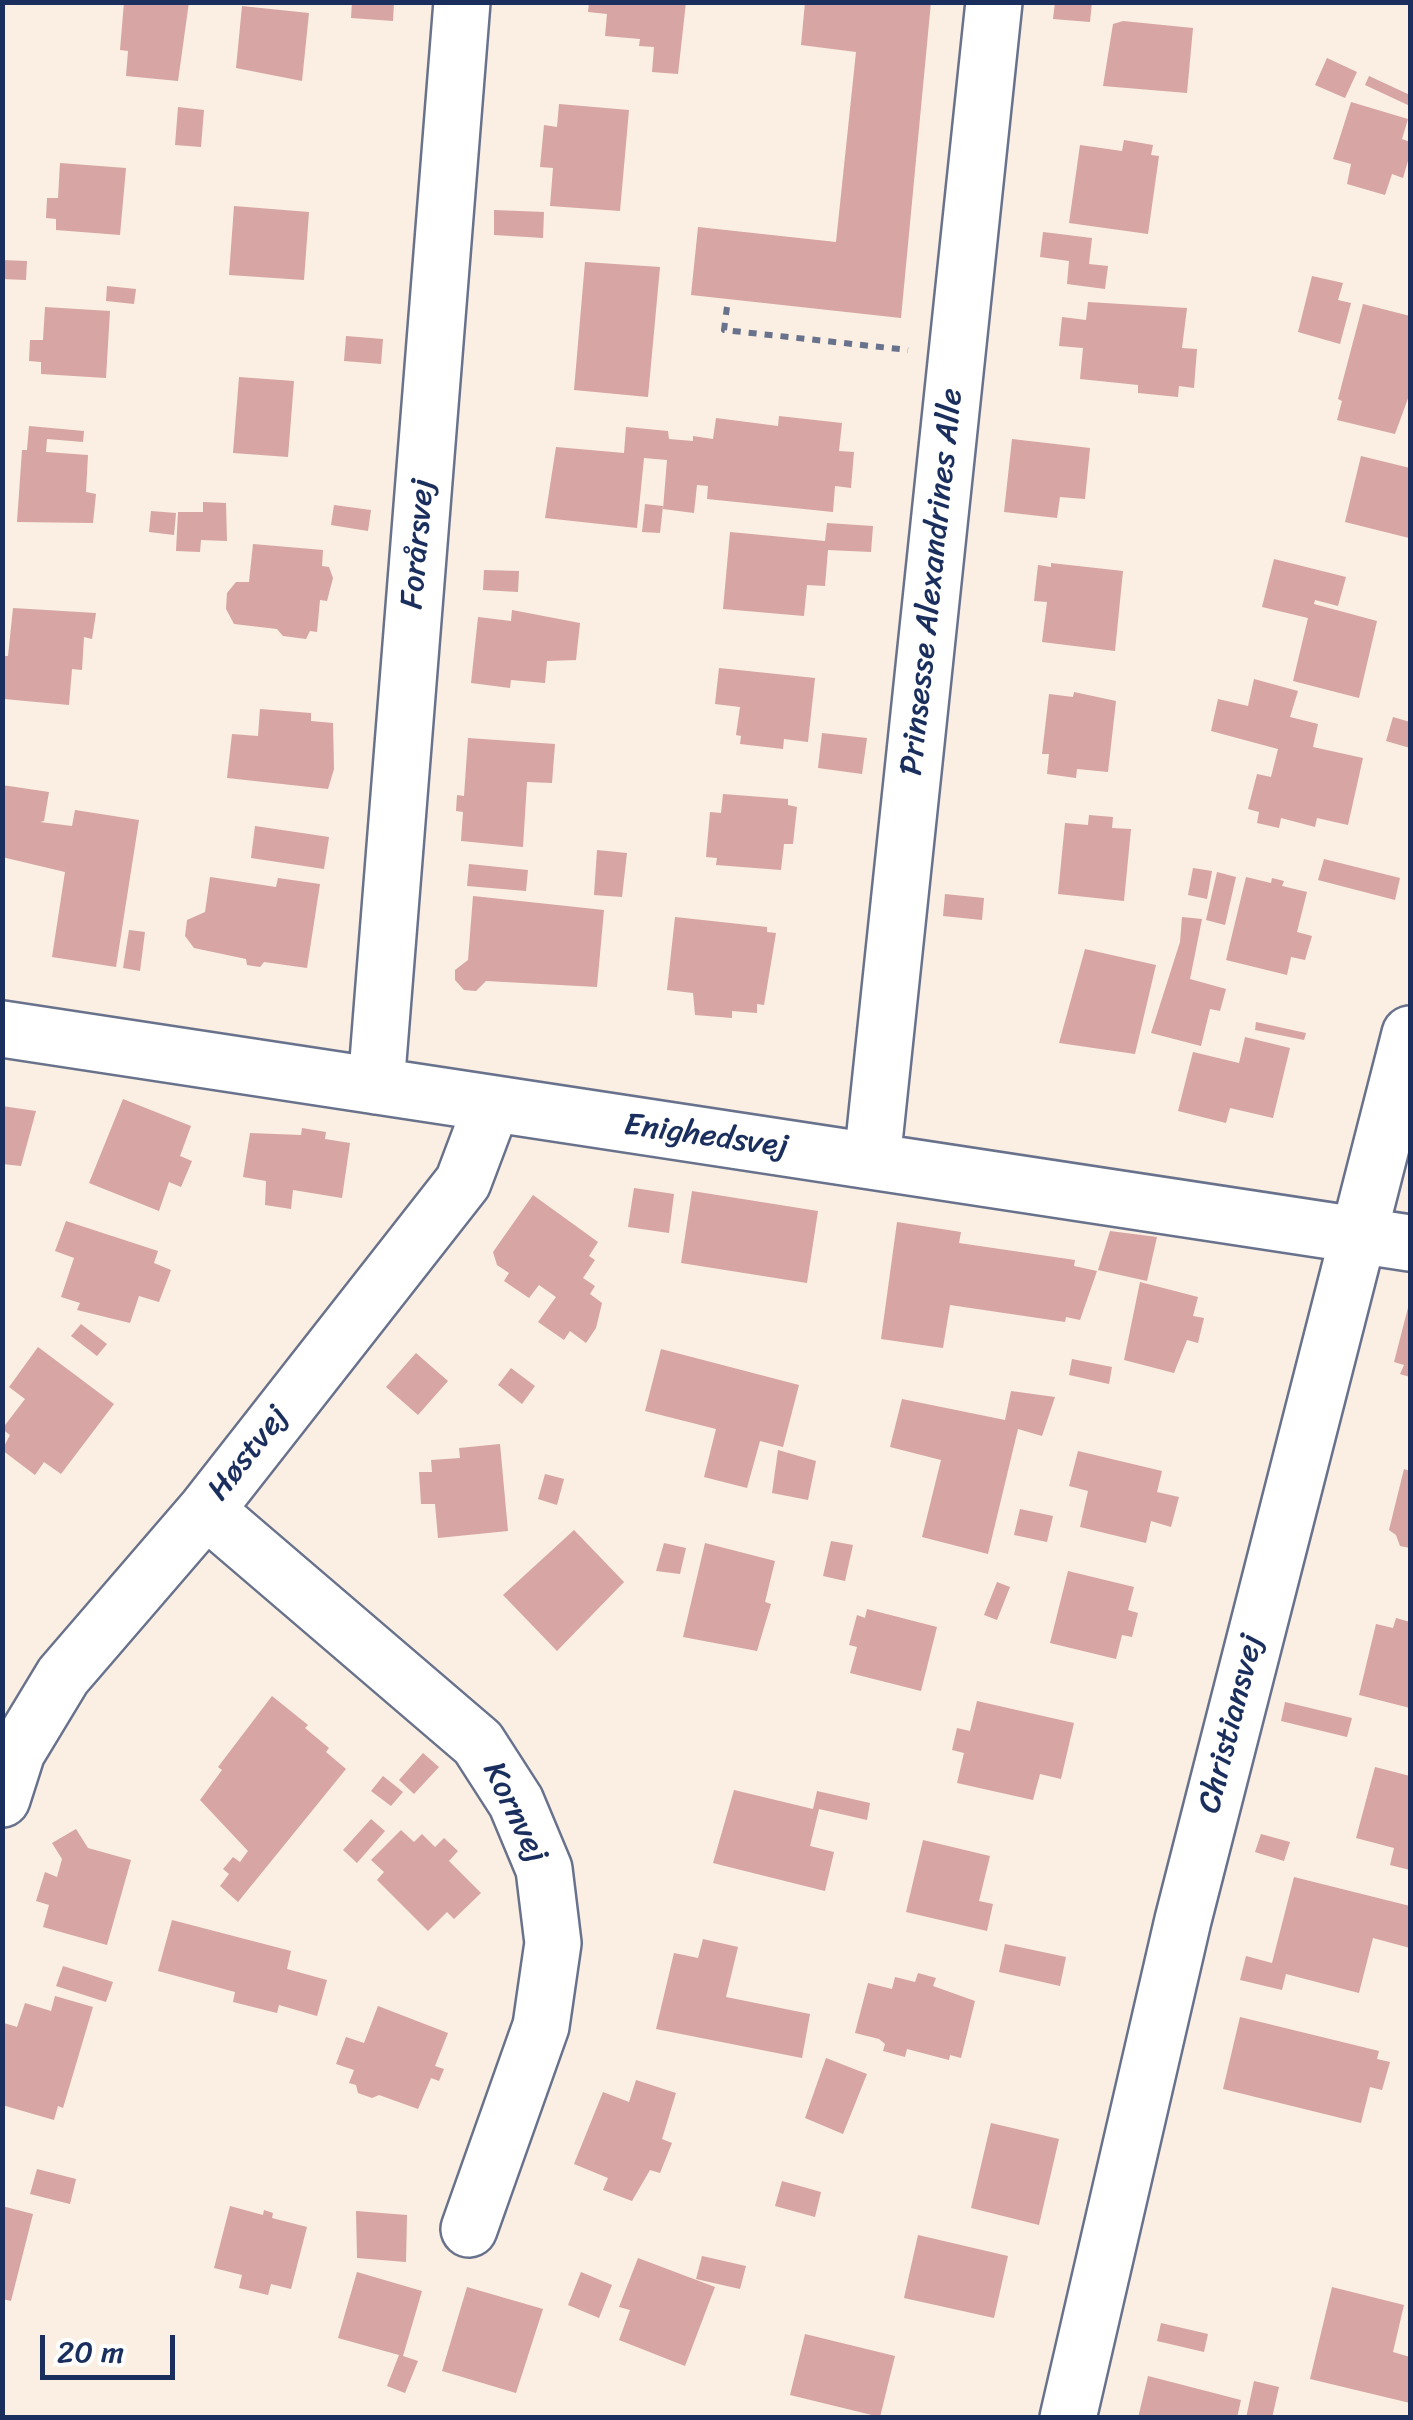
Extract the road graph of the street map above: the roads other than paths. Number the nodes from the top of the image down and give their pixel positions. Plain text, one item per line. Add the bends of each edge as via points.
1 (462, 2) edge
2 (994, 2) edge
3 (2, 1029) edge
4 (1410, 1034) edge
5 (376, 1086) junction
6 (492, 1106) junction
7 (872, 1161) junction
8 (1386, 1239) edge
9 (206, 1510) junction
10 (2, 1800) edge
11 (469, 2229) dead end
12 (1068, 2418) edge

1 - 5 street, Forårsvej
2 - 7 street, Prinsesse Alexandrines Alle
3 - 5 street, Enighedsvej
4 - 8 street, Christiansvej
5 - 6 street, Enighedsvej
6 - 7 street, Enighedsvej
6 - 9 street, Høstvej via 463,1182
7 - 8 street, Enighedsvej
8 - 12 street, Christiansvej via 1330,1333 1183,1920
9 - 10 street, Høstvej via 62,1676 17,1752
9 - 11 street, Kornvej via 478,1743 516,1802 544,1869 553,1943 541,2026

